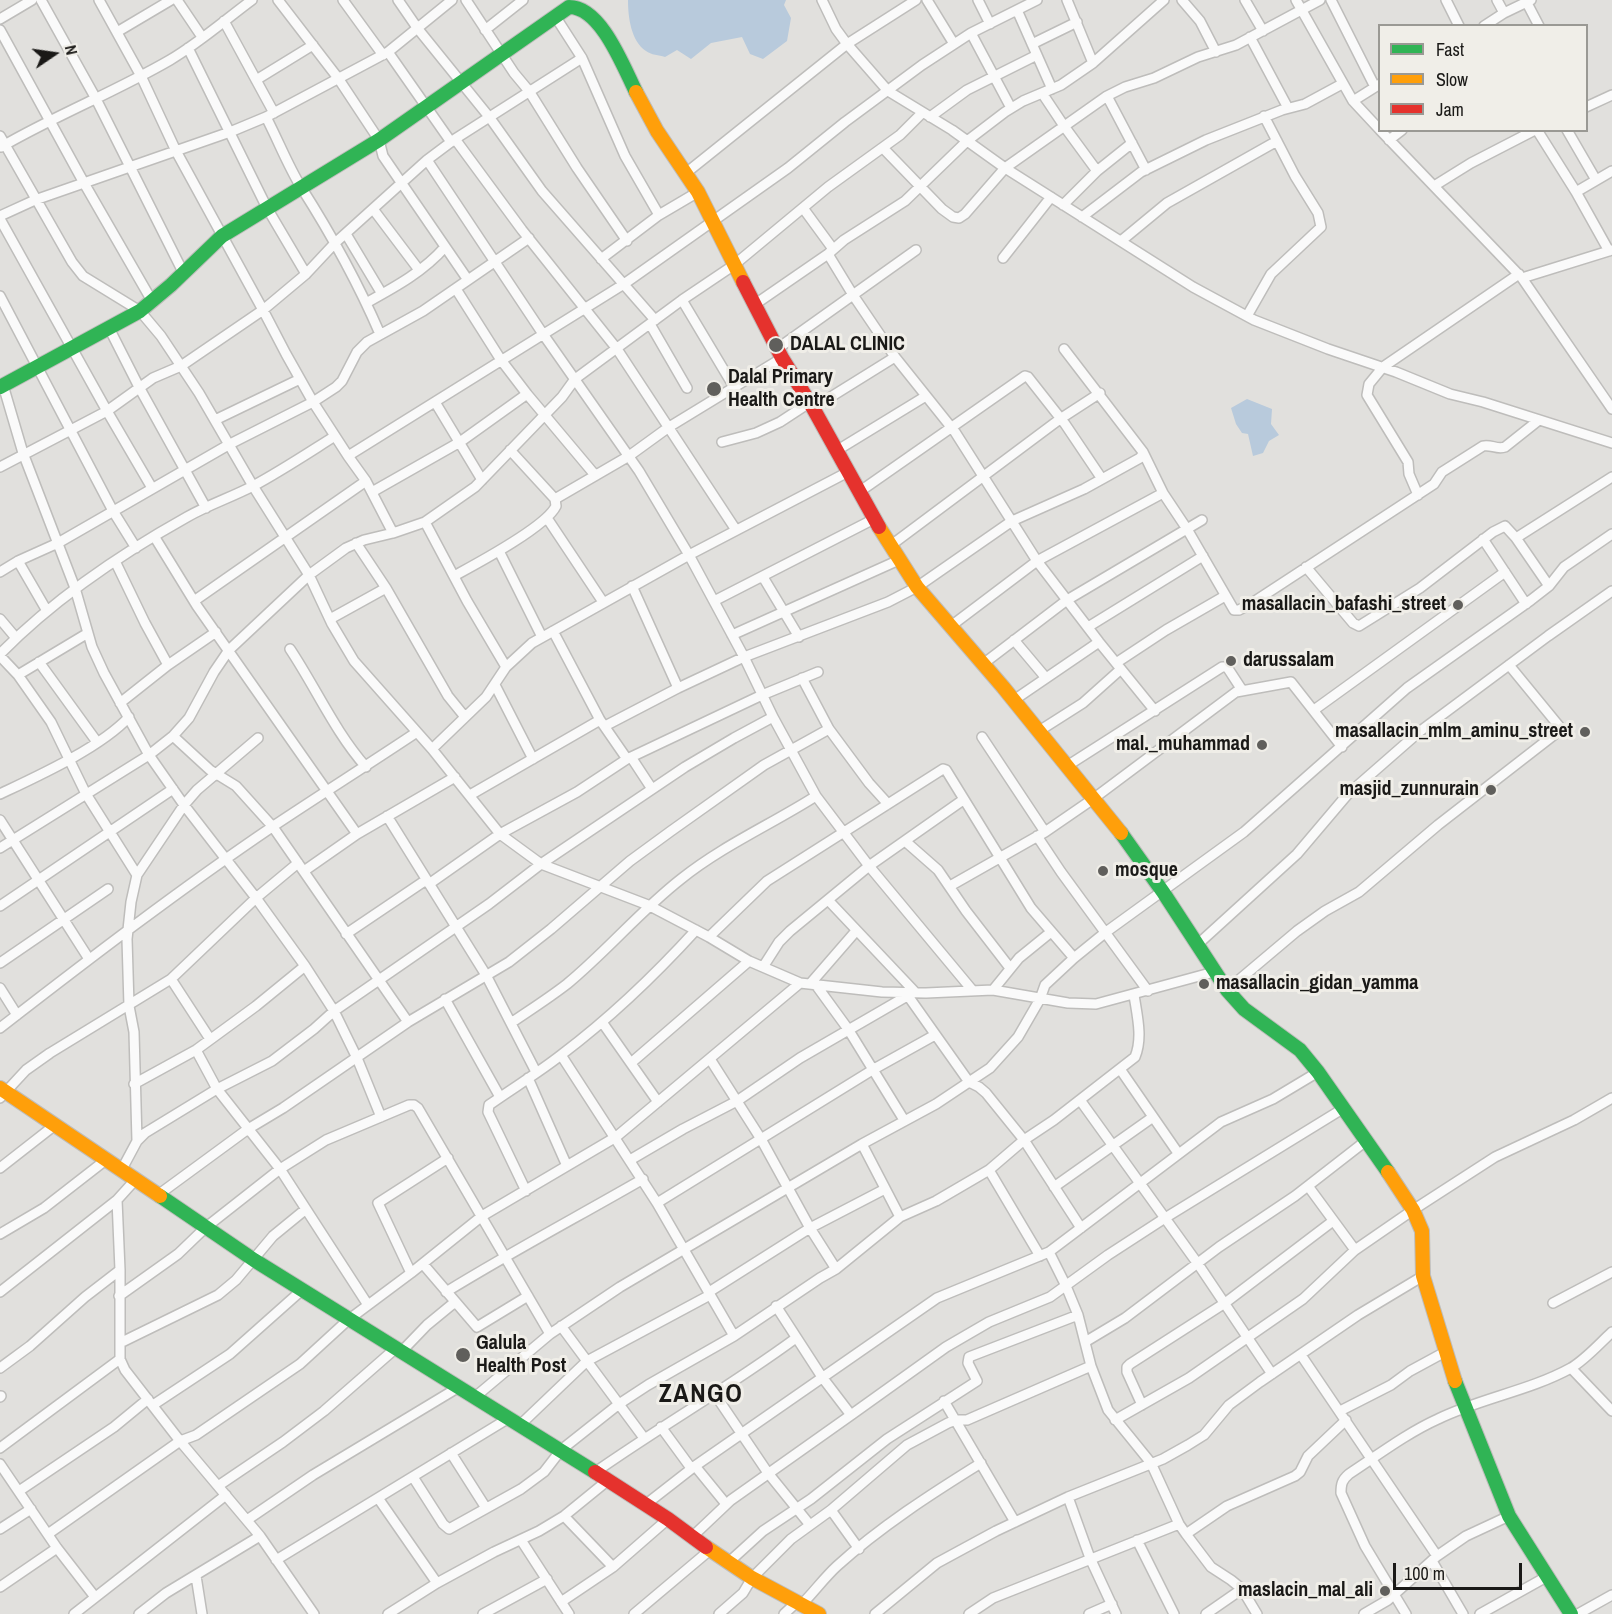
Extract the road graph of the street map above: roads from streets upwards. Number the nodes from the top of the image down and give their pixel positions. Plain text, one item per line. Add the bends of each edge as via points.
1 (32, 0) edge
2 (41, 0) edge
3 (99, 0) edge
4 (171, 0) edge
5 (177, 0) edge
6 (252, 0) edge
7 (278, 0) edge
8 (343, 0) edge
9 (398, 0) edge
10 (452, 0) edge
11 (466, 0) edge
12 (523, 0) edge
13 (916, 0) edge
14 (927, 0) edge
15 (978, 0) edge
16 (1037, 0) edge
17 (1067, 0) edge
18 (1164, 0) edge
19 (1182, 0) edge
20 (1245, 0) edge
21 (1296, 0) edge
22 (1320, 0) edge
23 (1331, 0) edge
24 (1446, 0) edge
25 (1497, 0) edge
26 (824, 1) edge
27 (1529, 1) edge
28 (566, 3) edge
29 (1017, 10) junction
30 (1301, 10) junction
31 (1504, 13) junction
32 (555, 16) junction
33 (0, 19) edge
34 (224, 21) junction
35 (1077, 22) junction
36 (990, 24) junction
37 (1459, 24) edge
38 (1487, 24) edge
39 (1538, 24) edge
40 (418, 29) junction
41 (0, 30) edge
42 (485, 30) junction
43 (1263, 31) junction
44 (117, 32) junction
45 (971, 33) junction
46 (202, 37) junction
47 (1250, 37) junction
48 (846, 44) junction
49 (954, 44) junction
50 (1032, 44) junction
51 (313, 45) junction
52 (188, 48) junction
53 (1216, 52) junction
54 (386, 53) junction
55 (501, 53) junction
56 (1037, 55) junction
57 (582, 58) junction
58 (1093, 63) junction
59 (994, 75) junction
60 (141, 76) junction
61 (338, 78) junction
62 (256, 80) junction
63 (460, 83) junction
64 (1342, 84) junction
65 (1377, 85) edge
66 (1052, 88) junction
67 (530, 91) junction
68 (888, 91) junction
69 (1042, 93) junction
70 (1612, 95) edge
71 (1107, 96) junction
72 (95, 97) junction
73 (1353, 100) junction
74 (425, 106) junction
75 (1588, 107) edge
76 (1011, 108) junction
77 (1288, 108) junction
78 (270, 115) junction
79 (926, 115) junction
80 (1264, 117) junction
81 (490, 118) junction
82 (49, 120) junction
83 (1064, 126) junction
84 (1378, 128) edge
85 (230, 132) junction
86 (1382, 132) edge
87 (1399, 132) edge
88 (1532, 132) edge
89 (1537, 132) edge
90 (1568, 132) edge
91 (379, 140) junction
92 (1389, 140) junction
93 (453, 141) junction
94 (967, 141) junction
95 (1277, 141) junction
96 (2, 143) edge
97 (1132, 143) junction
98 (883, 148) junction
99 (176, 151) junction
100 (427, 160) junction
101 (129, 168) junction
102 (1005, 168) junction
103 (1146, 170) junction
104 (1097, 171) junction
105 (686, 173) junction
106 (1611, 175) edge
107 (1596, 180) junction
108 (84, 183) junction
109 (402, 183) junction
110 (1434, 186) junction
111 (921, 187) junction
112 (302, 188) junction
113 (698, 192) junction
114 (1576, 192) junction
115 (1051, 197) junction
116 (35, 200) junction
117 (1063, 205) junction
118 (267, 208) junction
119 (803, 208) junction
120 (373, 209) junction
121 (659, 215) junction
122 (1082, 217) junction
123 (0, 218) edge
124 (712, 222) junction
125 (346, 234) junction
126 (222, 236) junction
127 (529, 238) junction
128 (627, 241) junction
129 (1122, 241) junction
130 (335, 243) junction
131 (445, 247) junction
132 (916, 250) dead end
133 (830, 251) junction
134 (1610, 251) edge
135 (1003, 258) dead end
136 (601, 259) junction
137 (495, 261) junction
138 (734, 265) junction
139 (419, 270) junction
140 (183, 272) junction
141 (306, 274) junction
142 (1521, 276) junction
143 (468, 280) junction
144 (624, 284) junction
145 (456, 288) junction
146 (382, 294) junction
147 (853, 295) junction
148 (0, 296) edge
149 (682, 300) junction
150 (152, 301) junction
151 (366, 303) junction
152 (754, 305) junction
153 (584, 308) junction
154 (263, 310) junction
155 (140, 311) junction
156 (1247, 316) junction
157 (652, 322) junction
158 (109, 328) junction
159 (380, 334) junction
160 (543, 334) junction
161 (72, 348) junction
162 (617, 349) junction
163 (1064, 349) dead end
164 (779, 354) junction
165 (895, 357) junction
166 (501, 360) junction
167 (38, 366) junction
168 (181, 366) junction
169 (1383, 368) junction
170 (300, 379) junction
171 (576, 379) junction
172 (2, 386) edge
173 (139, 387) junction
174 (734, 387) junction
175 (687, 388) dead end
176 (1100, 393) junction
177 (527, 394) junction
178 (926, 396) junction
179 (313, 402) junction
180 (435, 402) junction
181 (811, 406) junction
182 (1612, 409) edge
183 (106, 411) junction
184 (543, 415) junction
185 (1060, 419) junction
186 (215, 420) junction
187 (1539, 420) junction
188 (669, 427) junction
189 (951, 427) junction
190 (71, 429) junction
191 (335, 436) junction
192 (460, 442) junction
193 (722, 442) dead end
194 (230, 444) junction
195 (1612, 444) edge
196 (510, 450) junction
197 (836, 451) junction
198 (23, 453) junction
199 (1143, 454) junction
200 (348, 456) junction
201 (629, 456) junction
202 (0, 467) edge
203 (184, 469) junction
204 (848, 472) junction
205 (595, 475) junction
206 (984, 475) junction
207 (1612, 477) edge
208 (1102, 479) junction
209 (483, 480) junction
210 (366, 481) junction
211 (253, 486) junction
212 (152, 488) junction
213 (372, 492) junction
214 (859, 492) junction
215 (1163, 493) junction
216 (1418, 495) junction
217 (555, 499) junction
218 (206, 508) junction
219 (113, 511) junction
220 (547, 518) junction
221 (874, 519) junction
222 (1202, 520) dead end
223 (1012, 521) junction
224 (425, 522) junction
225 (1187, 529) junction
226 (736, 530) junction
227 (393, 533) junction
228 (1612, 534) edge
229 (154, 536) junction
230 (286, 538) junction
231 (1516, 538) junction
232 (1483, 539) junction
233 (58, 543) junction
234 (356, 543) junction
235 (890, 546) junction
236 (136, 548) junction
237 (499, 551) junction
238 (689, 555) junction
239 (1203, 556) junction
240 (899, 560) junction
241 (18, 561) junction
242 (115, 561) junction
243 (1037, 561) junction
244 (1306, 567) junction
245 (0, 572) edge
246 (1505, 572) junction
247 (309, 575) junction
248 (454, 576) junction
249 (763, 577) junction
250 (632, 586) junction
251 (1549, 586) junction
252 (917, 587) junction
253 (75, 588) junction
254 (386, 588) junction
255 (1612, 591) edge
256 (1225, 596) junction
257 (1067, 600) junction
258 (194, 601) junction
259 (714, 601) junction
260 (603, 602) junction
261 (1526, 604) junction
262 (47, 611) junction
263 (785, 612) junction
264 (0, 619) edge
265 (330, 619) junction
266 (951, 626) junction
267 (1088, 627) junction
268 (553, 631) junction
269 (216, 632) junction
270 (88, 633) junction
271 (732, 635) junction
272 (542, 637) junction
273 (800, 637) junction
274 (16, 638) junction
275 (1014, 640) junction
276 (1099, 642) junction
277 (290, 649) dead end
278 (230, 651) junction
279 (0, 655) edge
280 (744, 657) junction
281 (39, 662) junction
282 (983, 664) junction
283 (168, 665) junction
284 (1509, 665) junction
285 (1118, 666) junction
286 (506, 667) junction
287 (818, 672) dead end
288 (18, 675) junction
289 (802, 678) junction
290 (1046, 678) junction
291 (495, 685) junction
292 (678, 688) junction
293 (1242, 690) junction
294 (762, 695) junction
295 (1014, 700) junction
296 (120, 703) junction
297 (1314, 710) junction
298 (1155, 711) junction
299 (129, 717) junction
300 (465, 717) junction
301 (773, 717) junction
302 (603, 723) junction
303 (829, 729) junction
304 (1039, 731) junction
305 (417, 732) junction
306 (173, 736) junction
307 (982, 737) dead end
308 (258, 738) dead end
309 (97, 742) junction
310 (1342, 747) junction
311 (432, 749) junction
312 (791, 750) junction
313 (148, 755) junction
314 (629, 758) junction
315 (68, 759) junction
316 (533, 759) junction
317 (1067, 766) junction
318 (366, 767) junction
319 (217, 773) junction
320 (455, 777) junction
321 (173, 789) junction
322 (652, 789) junction
323 (326, 792) junction
324 (0, 794) edge
325 (86, 794) junction
326 (470, 795) junction
327 (816, 796) junction
328 (1093, 799) junction
329 (963, 800) junction
330 (888, 804) junction
331 (184, 805) junction
332 (387, 816) junction
333 (0, 820) edge
334 (273, 826) junction
335 (110, 832) junction
336 (843, 833) junction
337 (357, 834) junction
338 (500, 834) junction
339 (1041, 834) junction
340 (13, 840) junction
341 (905, 841) junction
342 (0, 848) edge
343 (998, 857) junction
344 (225, 860) junction
345 (298, 862) junction
346 (542, 864) junction
347 (869, 866) junction
348 (304, 871) junction
349 (137, 875) junction
350 (38, 881) junction
351 (428, 882) junction
352 (601, 886) junction
353 (950, 886) junction
354 (108, 890) dead end
355 (1163, 892) junction
356 (256, 897) junction
357 (828, 900) junction
358 (648, 905) junction
359 (0, 906) edge
360 (63, 920) junction
361 (457, 926) junction
362 (128, 929) junction
363 (696, 930) junction
364 (856, 931) junction
365 (1052, 932) junction
366 (1106, 932) junction
367 (346, 934) junction
368 (709, 937) junction
369 (1197, 945) junction
370 (1074, 958) junction
371 (89, 959) junction
372 (749, 961) junction
373 (0, 963) edge
374 (305, 966) junction
375 (763, 967) junction
376 (1010, 968) junction
377 (1214, 972) junction
378 (486, 975) junction
379 (379, 978) junction
380 (171, 979) junction
381 (809, 984) junction
382 (0, 988) edge
383 (993, 990) junction
384 (1227, 990) junction
385 (973, 991) junction
386 (1148, 991) junction
387 (910, 994) junction
388 (1134, 995) junction
389 (444, 999) junction
390 (1040, 999) junction
391 (129, 1006) junction
392 (334, 1011) junction
393 (17, 1015) junction
394 (408, 1022) junction
395 (602, 1022) junction
396 (511, 1023) junction
397 (0, 1028) edge
398 (848, 1029) junction
399 (934, 1035) junction
400 (210, 1039) junction
401 (196, 1050) junction
402 (561, 1055) junction
403 (357, 1058) junction
404 (710, 1059) junction
405 (630, 1063) junction
406 (874, 1069) junction
407 (1120, 1069) junction
408 (1318, 1072) junction
409 (532, 1075) junction
410 (969, 1082) junction
411 (134, 1084) junction
412 (217, 1089) junction
413 (2, 1092) edge
414 (500, 1097) junction
415 (1612, 1098) edge
416 (1080, 1100) junction
417 (737, 1101) junction
418 (658, 1102) junction
419 (1344, 1108) junction
420 (381, 1117) junction
421 (1153, 1118) junction
422 (904, 1120) junction
423 (55, 1125) junction
424 (248, 1129) junction
425 (616, 1137) junction
426 (761, 1139) junction
427 (1024, 1140) junction
428 (1367, 1140) junction
429 (137, 1142) junction
430 (862, 1144) junction
431 (1114, 1145) junction
432 (1178, 1153) junction
433 (447, 1158) junction
434 (107, 1159) junction
435 (630, 1160) junction
436 (567, 1166) junction
437 (0, 1168) edge
438 (122, 1169) junction
439 (280, 1169) junction
440 (989, 1170) junction
441 (136, 1179) junction
442 (643, 1179) junction
443 (1140, 1183) junction
444 (1308, 1186) junction
445 (788, 1187) junction
446 (1054, 1187) junction
447 (885, 1189) junction
448 (526, 1191) junction
449 (158, 1195) junction
450 (117, 1200) junction
451 (657, 1203) junction
452 (306, 1209) junction
453 (1413, 1210) junction
454 (482, 1215) junction
455 (900, 1217) junction
456 (1166, 1218) junction
457 (1334, 1221) junction
458 (205, 1228) junction
459 (810, 1228) junction
460 (1081, 1228) junction
461 (0, 1234) edge
462 (684, 1250) junction
463 (1355, 1250) junction
464 (1044, 1254) junction
465 (505, 1256) junction
466 (254, 1260) junction
467 (423, 1264) junction
468 (1198, 1264) junction
469 (836, 1269) junction
470 (120, 1270) junction
471 (1612, 1272) edge
472 (411, 1274) junction
473 (1423, 1276) junction
474 (1066, 1286) junction
475 (302, 1290) junction
476 (0, 1292) edge
477 (446, 1292) junction
478 (709, 1293) junction
479 (119, 1296) junction
480 (528, 1296) junction
481 (455, 1302) junction
482 (1225, 1303) junction
483 (1553, 1303) dead end
484 (368, 1305) junction
485 (776, 1306) junction
486 (1078, 1315) junction
487 (348, 1320) junction
488 (561, 1326) junction
489 (1612, 1332) edge
490 (550, 1334) junction
491 (734, 1336) junction
492 (1247, 1337) junction
493 (796, 1338) junction
494 (1085, 1342) junction
495 (120, 1343) junction
496 (399, 1350) junction
497 (1445, 1352) junction
498 (1301, 1355) junction
499 (120, 1359) junction
500 (587, 1361) junction
501 (1091, 1366) junction
502 (0, 1368) edge
503 (1571, 1368) junction
504 (1272, 1374) junction
505 (822, 1377) junction
506 (459, 1387) junction
507 (714, 1393) junction
508 (475, 1397) junction
509 (944, 1401) junction
510 (151, 1402) junction
511 (619, 1404) junction
512 (1142, 1405) junction
513 (1465, 1407) junction
514 (1340, 1411) junction
515 (1612, 1411) edge
516 (851, 1415) junction
517 (956, 1420) junction
518 (1115, 1420) junction
519 (1346, 1420) junction
520 (514, 1421) junction
521 (661, 1427) junction
522 (742, 1435) junction
523 (644, 1438) junction
524 (180, 1441) junction
525 (0, 1448) edge
526 (561, 1450) junction
527 (451, 1453) junction
528 (1372, 1459) junction
529 (981, 1462) junction
530 (1151, 1463) junction
531 (0, 1464) edge
532 (693, 1467) junction
533 (594, 1473) junction
534 (768, 1473) junction
535 (413, 1477) junction
536 (607, 1481) junction
537 (218, 1486) junction
538 (19, 1491) junction
539 (226, 1495) junction
540 (1068, 1497) junction
541 (378, 1498) junction
542 (645, 1504) junction
543 (726, 1504) junction
544 (797, 1507) junction
545 (486, 1508) junction
546 (31, 1509) junction
547 (831, 1510) junction
548 (564, 1516) junction
549 (1509, 1516) junction
550 (668, 1519) junction
551 (247, 1520) junction
552 (1015, 1522) junction
553 (1179, 1524) junction
554 (810, 1525) junction
555 (0, 1529) edge
556 (48, 1534) junction
557 (1186, 1534) junction
558 (260, 1536) junction
559 (693, 1536) junction
560 (522, 1540) junction
561 (1137, 1540) junction
562 (57, 1548) junction
563 (859, 1549) junction
564 (710, 1550) junction
565 (1090, 1558) junction
566 (1434, 1558) junction
567 (276, 1560) junction
568 (729, 1562) junction
569 (613, 1567) junction
570 (196, 1576) junction
571 (1548, 1576) junction
572 (752, 1578) junction
573 (547, 1579) junction
574 (437, 1583) junction
575 (0, 1587) edge
576 (1242, 1589) junction
577 (1393, 1595) junction
578 (1612, 1596) edge
579 (95, 1597) junction
580 (561, 1602) junction
581 (800, 1603) junction
582 (1112, 1604) junction
583 (74, 1614) edge
584 (140, 1614) edge
585 (202, 1614) edge
586 (314, 1614) edge
587 (388, 1614) edge
588 (483, 1614) edge
589 (569, 1614) edge
590 (634, 1614) edge
591 (719, 1614) edge
592 (784, 1614) edge
593 (819, 1614) edge
594 (875, 1614) edge
595 (969, 1614) edge
596 (1089, 1614) edge
597 (1116, 1614) edge
598 (1174, 1614) edge
599 (1206, 1614) edge
600 (1257, 1614) edge
601 (1364, 1614) edge
602 (1406, 1614) edge
603 (1463, 1614) edge
604 (1480, 1614) edge
605 (1570, 1614) edge
606 (1578, 1614) edge

1 - 33 street
2 - 72 street
3 - 44 street
4 - 44 street
5 - 46 street
6 - 34 street
7 - 51 street
8 - 54 street
9 - 40 street
10 - 40 street
11 - 42 street
12 - 42 street
13 - 48 street
14 - 49 street
15 - 36 street
16 - 29 street
17 - 35 street
18 - 58 street
19 - 53 street via 1200,21
20 - 43 street
21 - 30 street
22 - 30 street
23 - 65 street
24 - 37 street
25 - 31 street
26 - 48 street
27 - 31 street
27 - 39 street
28 - 32 street
28 - 105 street via 581,8 603,28 657,131
29 - 36 street
29 - 50 street
30 - 43 street
30 - 64 street
31 - 38 street
32 - 55 street
32 - 57 street
34 - 46 street
34 - 62 street
35 - 50 street
35 - 58 street
36 - 45 street
40 - 54 street
40 - 63 street
41 - 82 street
42 - 55 street
43 - 47 street
44 - 60 street
45 - 49 street
45 - 59 street
46 - 52 street
47 - 53 street
47 - 77 street
48 - 68 street
48 - 105 street
49 - 68 street
50 - 56 street
51 - 61 street
51 - 62 street
52 - 60 street
52 - 85 street
53 - 71 street
54 - 61 street
54 - 74 street
55 - 63 street
55 - 67 street
56 - 59 street
56 - 66 street
57 - 67 street
57 - 121 street via 625,156
58 - 66 street
59 - 76 street
59 - 79 street
60 - 72 street
60 - 99 street
61 - 78 street
61 - 91 street
62 - 78 street
63 - 74 street
63 - 81 street
64 - 73 street
64 - 77 street via 1305,104
65 - 73 street
66 - 69 street
67 - 81 street
67 - 128 street
68 - 79 street
68 - 124 street
69 - 76 street
69 - 83 street
70 - 75 street
71 - 83 street
71 - 97 street
72 - 82 street
72 - 101 street
73 - 84 street
74 - 91 street
74 - 93 street
76 - 94 street
77 - 80 street
78 - 85 street
78 - 112 street
79 - 94 street
79 - 98 street
80 - 95 street
80 - 103 street
81 - 93 street
81 - 136 street via 542,191
82 - 96 street
82 - 108 street
83 - 102 street
83 - 104 street
85 - 99 street
85 - 118 street
86 - 92 street
87 - 92 street
88 - 110 street
89 - 114 street
90 - 107 street
91 - 109 street via 383,156
91 - 112 street
92 - 110 street
93 - 100 street
93 - 127 street
94 - 102 street
94 - 111 street
95 - 129 street via 1167,203
95 - 156 street via 1318,213 1321,227 1271,274
96 - 116 street
97 - 103 street
97 - 104 street
98 - 111 street
98 - 119 street
99 - 101 street
99 - 126 street
100 - 109 street
100 - 137 street
101 - 108 street
101 - 140 street
102 - 111 street via 959,218 942,209
102 - 115 street
103 - 122 street
104 - 117 street
105 - 113 street
106 - 107 street
107 - 114 street
108 - 116 street
108 - 150 street
109 - 120 street
109 - 131 street
110 - 142 street
111 - 133 street
112 - 118 street
112 - 130 street
113 - 121 street
113 - 124 street
114 - 134 street
115 - 117 street
115 - 135 street
116 - 123 street
116 - 155 street via 83,276
117 - 122 street
118 - 126 street
118 - 141 street
119 - 133 street
119 - 138 street
120 - 125 street
120 - 139 street
121 - 128 street
122 - 129 street
123 - 161 street
124 - 138 street
124 - 144 street
125 - 130 street
125 - 146 street
126 - 140 street
126 - 154 street
127 - 137 street
127 - 153 street
128 - 136 street
129 - 156 street
130 - 141 street
130 - 151 street
131 - 139 street
131 - 143 street
132 - 147 street
133 - 147 street
133 - 152 street
134 - 142 street
136 - 144 street
137 - 143 street
137 - 160 street
138 - 149 street
138 - 152 street
139 - 146 street
140 - 150 street
141 - 154 street
142 - 169 street
142 - 182 street
143 - 145 street
144 - 153 street
144 - 157 street
145 - 159 street
145 - 166 street
146 - 151 street
147 - 164 street
147 - 165 street
148 - 167 street
149 - 157 street
149 - 174 street
150 - 155 street
151 - 159 street
152 - 164 street
153 - 160 street
153 - 162 street
154 - 168 street
154 - 170 street
155 - 158 street
155 - 168 street
156 - 169 street
157 - 162 street
157 - 175 street
158 - 161 street
158 - 173 street
159 - 179 street via 357,352 342,381
160 - 166 street
160 - 171 street
161 - 167 street
161 - 183 street
162 - 171 street
162 - 188 street
163 - 176 street
164 - 174 street
164 - 181 street
165 - 178 street
165 - 181 street
166 - 177 street
166 - 180 street
167 - 172 street
167 - 190 street
168 - 173 street
168 - 186 street
169 - 187 street via 1450,394
169 - 216 street via 1369,384 1367,395 1408,462
170 - 179 street
170 - 186 street
171 - 184 street
171 - 201 street
172 - 198 street
173 - 183 street
173 - 203 street
174 - 188 street
176 - 185 street
176 - 199 street
177 - 184 street
177 - 192 street
178 - 189 street
178 - 197 street
179 - 191 street
179 - 194 street
180 - 192 street
180 - 200 street
181 - 193 street via 756,433
181 - 197 street
183 - 190 street
183 - 212 street
184 - 196 street
184 - 205 street
185 - 189 street via 1024,376
185 - 206 street
185 - 208 street
186 - 194 street
187 - 195 street
187 - 216 street via 1505,447 1483,446 1442,472 1434,484
188 - 201 street
188 - 226 street
189 - 206 street
189 - 214 street
190 - 198 street
190 - 219 street
191 - 200 street
191 - 211 street
192 - 209 street
192 - 213 street
194 - 203 street
194 - 211 street
196 - 209 street
196 - 217 street
197 - 204 street
198 - 202 street
198 - 233 street
199 - 208 street
199 - 215 street
200 - 210 street
201 - 205 street
201 - 238 street
203 - 212 street
203 - 218 street
204 - 214 street
204 - 226 street
205 - 217 street
206 - 223 street
206 - 235 street
207 - 231 street
208 - 223 street
209 - 224 street
210 - 213 street
210 - 230 street
211 - 218 street
211 - 230 street
212 - 219 street
213 - 227 street
214 - 221 street
215 - 225 street
215 - 243 street
216 - 244 street
217 - 220 street via 556,506
218 - 229 street
219 - 233 street
219 - 236 street
220 - 237 street
220 - 260 street
221 - 235 street
221 - 249 street
222 - 225 street
223 - 243 street
223 - 252 street
224 - 227 street
224 - 248 street
225 - 239 street
225 - 257 street
226 - 238 street
227 - 234 street
228 - 251 street via 1564,567
229 - 236 street
229 - 258 street
230 - 247 street
230 - 258 street
231 - 232 street via 1505,526
231 - 251 street
232 - 244 street via 1420,588 1359,626
232 - 246 street
233 - 241 street
233 - 253 street
234 - 247 street
234 - 254 street
235 - 240 street
236 - 242 street
237 - 248 street
237 - 272 street
238 - 250 street
238 - 259 street
239 - 256 street
239 - 267 street
240 - 252 street
240 - 263 street
241 - 245 street
241 - 262 street
242 - 253 street
242 - 283 street
243 - 257 street
243 - 266 street
244 - 256 street via 1239,610 1234,610
246 - 261 street
246 - 297 street
247 - 265 street
247 - 278 street
248 - 286 street
249 - 259 street
249 - 263 street
250 - 260 street
250 - 292 street
251 - 261 street
252 - 266 street
252 - 273 street
253 - 262 street
253 - 270 street
254 - 265 street
254 - 300 street via 444,690
255 - 284 street
256 - 285 street via 1166,630
257 - 267 street
257 - 275 street
258 - 269 street
259 - 271 street
260 - 268 street
261 - 310 street via 1407,688
262 - 274 street
263 - 271 street
263 - 273 street
264 - 274 street
265 - 305 street via 354,661
266 - 282 street
267 - 276 street
268 - 272 street
268 - 302 street
269 - 278 street
269 - 283 street
270 - 281 street
270 - 296 street
271 - 280 street
272 - 286 street
273 - 280 street
274 - 279 street
275 - 282 street
275 - 290 street
276 - 285 street
276 - 290 street
277 - 318 street via 349,748
278 - 306 street via 189,718
278 - 323 street
279 - 288 street
280 - 292 street
280 - 294 street
281 - 288 street
281 - 309 street
282 - 295 street
283 - 296 street
284 - 369 street via 1419,732 1347,795 1296,854
284 - 384 street via 1559,726 1559,731 1359,892 1297,931
285 - 298 street
285 - 304 street via 1083,703
286 - 291 street
287 - 289 street
288 - 315 street via 51,722
289 - 294 street
289 - 303 street
290 - 295 street
291 - 300 street
291 - 316 street
292 - 302 street
293 - 297 street via 1291,682
293 - 298 street via 1224,667
293 - 328 street
294 - 301 street
294 - 314 street
295 - 304 street
296 - 299 street
297 - 310 street
298 - 317 street
299 - 309 street
299 - 313 street
300 - 311 street
301 - 312 street
301 - 322 street
302 - 314 street
302 - 316 street
303 - 312 street
303 - 330 street
304 - 317 street
305 - 311 street
305 - 318 street
306 - 313 street
306 - 319 street
307 - 339 street
308 - 319 street
309 - 315 street
310 - 355 street via 1244,832
311 - 320 street
312 - 327 street
312 - 352 street via 698,811
313 - 321 street
313 - 325 street
314 - 322 street
314 - 338 street
315 - 324 street
315 - 325 street
316 - 326 street
317 - 328 street
318 - 323 street
319 - 331 street
319 - 334 street via 237,786
320 - 326 street
320 - 332 street
321 - 331 street
321 - 335 street
322 - 346 street
323 - 334 street
323 - 337 street
325 - 335 street
325 - 340 street
326 - 338 street
327 - 336 street
327 - 358 street via 721,852
328 - 339 street
328 - 355 street
329 - 330 street via 943,769
329 - 341 street
329 - 343 street
330 - 336 street
331 - 344 street
331 - 349 street
332 - 337 street
332 - 351 street
333 - 340 street
334 - 344 street
334 - 345 street
335 - 349 street
335 - 350 street
336 - 347 street
336 - 368 street via 767,881
337 - 348 street
338 - 346 street
338 - 351 street
339 - 343 street
339 - 366 street via 1061,872
340 - 342 street
340 - 350 street
341 - 347 street
341 - 353 street
343 - 353 street
343 - 365 street via 1031,908
344 - 356 street
344 - 362 street
345 - 348 street
345 - 356 street
346 - 352 street
346 - 361 street
347 - 357 street
347 - 385 street
348 - 367 street
349 - 362 street
350 - 359 street
350 - 360 street
351 - 361 street
351 - 367 street
352 - 358 street
352 - 378 street via 509,962
353 - 376 street
354 - 360 street
355 - 366 street
355 - 369 street
356 - 374 street
356 - 380 street
357 - 364 street
357 - 375 street via 790,931
358 - 363 street
358 - 396 street via 566,985
360 - 371 street
360 - 373 street
361 - 378 street
361 - 379 street
362 - 371 street
362 - 391 street
363 - 368 street
363 - 395 street
364 - 381 street
364 - 387 street
365 - 370 street
365 - 376 street
366 - 370 street
366 - 386 street
367 - 379 street
368 - 372 street
369 - 377 street
370 - 390 street via 1046,985
371 - 393 street
372 - 375 street
372 - 405 street
374 - 392 street
374 - 400 street
375 - 381 street
376 - 383 street
377 - 384 street
377 - 386 street
378 - 389 street
378 - 396 street
379 - 392 street
379 - 394 street
380 - 391 street
380 - 400 street
381 - 387 street
381 - 398 street
381 - 404 street
382 - 393 street
383 - 385 street
383 - 390 street
384 - 408 street via 1244,1008 1300,1050
385 - 387 street
386 - 388 street
387 - 398 street
387 - 399 street
388 - 390 street via 1096,1004
388 - 407 street via 1139,1048 1135,1057
389 - 394 street
389 - 414 street
390 - 410 street via 1018,1037 990,1068
391 - 411 street via 134,1032
391 - 413 street via 50,1053
392 - 403 street
392 - 412 street via 272,1061
393 - 397 street
394 - 403 street
395 - 402 street
395 - 405 street
396 - 409 street
398 - 406 street
398 - 417 street
399 - 406 street
399 - 410 street
400 - 401 street
401 - 411 street
401 - 412 street
402 - 409 street
402 - 425 street
403 - 420 street
403 - 424 street
404 - 417 street
404 - 418 street
405 - 418 street
406 - 422 street
406 - 426 street
407 - 416 street
407 - 421 street
408 - 419 street
408 - 432 street via 1273,1099 1221,1122
409 - 414 street
409 - 436 street
410 - 422 street
410 - 427 street via 986,1093
411 - 429 street
412 - 424 street
412 - 429 street via 153,1127
413 - 423 street
414 - 448 street via 489,1105 488,1112
415 - 453 street via 1495,1157
416 - 427 street
416 - 431 street
417 - 426 street
417 - 435 street
418 - 425 street
419 - 428 street
419 - 456 street
420 - 433 street via 414,1105
420 - 439 street via 326,1140
421 - 431 street
421 - 432 street
422 - 430 street
423 - 434 street
423 - 437 street
424 - 439 street
424 - 449 street
425 - 435 street
425 - 436 street
426 - 445 street
426 - 451 street
427 - 440 street
427 - 446 street
428 - 444 street
428 - 453 street
429 - 438 street
430 - 445 street
430 - 447 street
431 - 443 street
431 - 446 street
432 - 443 street
433 - 454 street
433 - 472 street via 378,1203
434 - 438 street
434 - 461 street via 44,1208
435 - 442 street
436 - 448 street
438 - 441 street
439 - 452 street
439 - 458 street
440 - 455 street
440 - 464 street
441 - 449 street
441 - 450 street
442 - 451 street
442 - 465 street
443 - 456 street
443 - 460 street
444 - 457 street
444 - 468 street
445 - 459 street
445 - 462 street
446 - 460 street
447 - 455 street
447 - 459 street
448 - 454 street
449 - 458 street
450 - 470 street
450 - 476 street
451 - 462 street
452 - 466 street via 273,1236
452 - 484 street
453 - 463 street
453 - 473 street via 1422,1231
454 - 465 street
454 - 467 street
455 - 469 street
456 - 468 street
456 - 474 street
457 - 463 street
457 - 482 street
458 - 466 street
458 - 479 street via 178,1254
459 - 469 street
459 - 478 street
460 - 464 street
462 - 478 street
462 - 488 street
463 - 492 street via 1303,1299
464 - 474 street
464 - 505 street via 938,1298
465 - 477 street
465 - 480 street
466 - 475 street
466 - 495 street via 218,1295
467 - 472 street
467 - 477 street
468 - 482 street
468 - 494 street
469 - 485 street
470 - 479 street
470 - 502 street
471 - 483 street
472 - 484 street
473 - 497 street
473 - 498 street
474 - 486 street
474 - 516 street via 946,1347
475 - 487 street
475 - 510 street via 230,1354
477 - 481 street
478 - 491 street
478 - 500 street
479 - 495 street
480 - 481 street via 477,1327
480 - 490 street
481 - 496 street
482 - 492 street
482 - 512 street via 1127,1367
484 - 487 street
485 - 491 street
485 - 493 street
486 - 494 street
486 - 509 street via 969,1357 977,1381
487 - 496 street
487 - 524 street via 300,1364 196,1435
488 - 490 street
488 - 500 street
489 - 503 street
490 - 508 street
491 - 511 street
492 - 504 street
492 - 512 street
493 - 505 street
493 - 507 street
494 - 501 street
495 - 499 street
496 - 506 street
496 - 537 street via 324,1412
497 - 513 street
497 - 514 street
498 - 504 street
498 - 514 street
499 - 510 street
499 - 525 street
500 - 511 street
500 - 520 street
501 - 517 street via 967,1420
501 - 518 street
503 - 513 street
503 - 515 street
504 - 530 street via 1229,1405 1204,1435
505 - 516 street
505 - 522 street
506 - 508 street
506 - 551 street via 313,1475
507 - 521 street
507 - 522 street
508 - 520 street
509 - 517 street
509 - 544 street
510 - 524 street
510 - 538 street
511 - 523 street
511 - 526 street
512 - 518 street
513 - 528 street via 1420,1428
513 - 549 street
514 - 519 street
516 - 534 street
517 - 529 street
517 - 547 street via 907,1445
518 - 530 street
519 - 528 street
519 - 557 street via 1308,1456 1300,1472 1227,1506
520 - 526 street
520 - 527 street
521 - 523 street
521 - 532 street
522 - 532 street
522 - 534 street
523 - 533 street
524 - 537 street
524 - 556 street
526 - 533 street
526 - 545 street via 544,1472
527 - 535 street
527 - 545 street
528 - 566 street
528 - 577 street via 1343,1479 1341,1492
529 - 552 street
529 - 563 street
530 - 540 street
530 - 553 street
531 - 538 street
532 - 542 street
532 - 543 street
533 - 536 street
534 - 543 street
534 - 544 street
535 - 541 street
535 - 545 street via 447,1528
536 - 542 street
536 - 548 street
537 - 539 street
538 - 546 street
539 - 551 street
539 - 579 street
540 - 552 street
540 - 565 street
541 - 567 street
541 - 574 street
542 - 550 street
543 - 559 street
544 - 554 street
544 - 568 street
546 - 555 street
546 - 556 street
547 - 554 street
547 - 563 street
548 - 560 street
548 - 569 street
549 - 566 street via 1466,1536
549 - 571 street
550 - 559 street
550 - 569 street
551 - 558 street
552 - 594 street via 937,1563
553 - 557 street
553 - 561 street
554 - 572 street
556 - 562 street
557 - 576 street via 1211,1567
558 - 567 street
558 - 570 street
559 - 564 street
560 - 573 street
560 - 574 street
561 - 565 street
561 - 598 street
562 - 575 street
562 - 579 street
563 - 581 street
564 - 568 street
564 - 590 street
565 - 582 street
565 - 595 street via 993,1598
566 - 577 street
566 - 603 street
567 - 586 street
568 - 572 street
569 - 580 street
570 - 584 street
570 - 585 street
571 - 604 street
571 - 605 street
572 - 581 street
572 - 591 street via 743,1593
573 - 580 street
573 - 588 street
574 - 587 street
576 - 599 street
576 - 600 street
577 - 601 street
577 - 602 street
578 - 606 street
579 - 583 street
580 - 589 street
581 - 592 street
581 - 593 street
582 - 596 street
582 - 597 street

